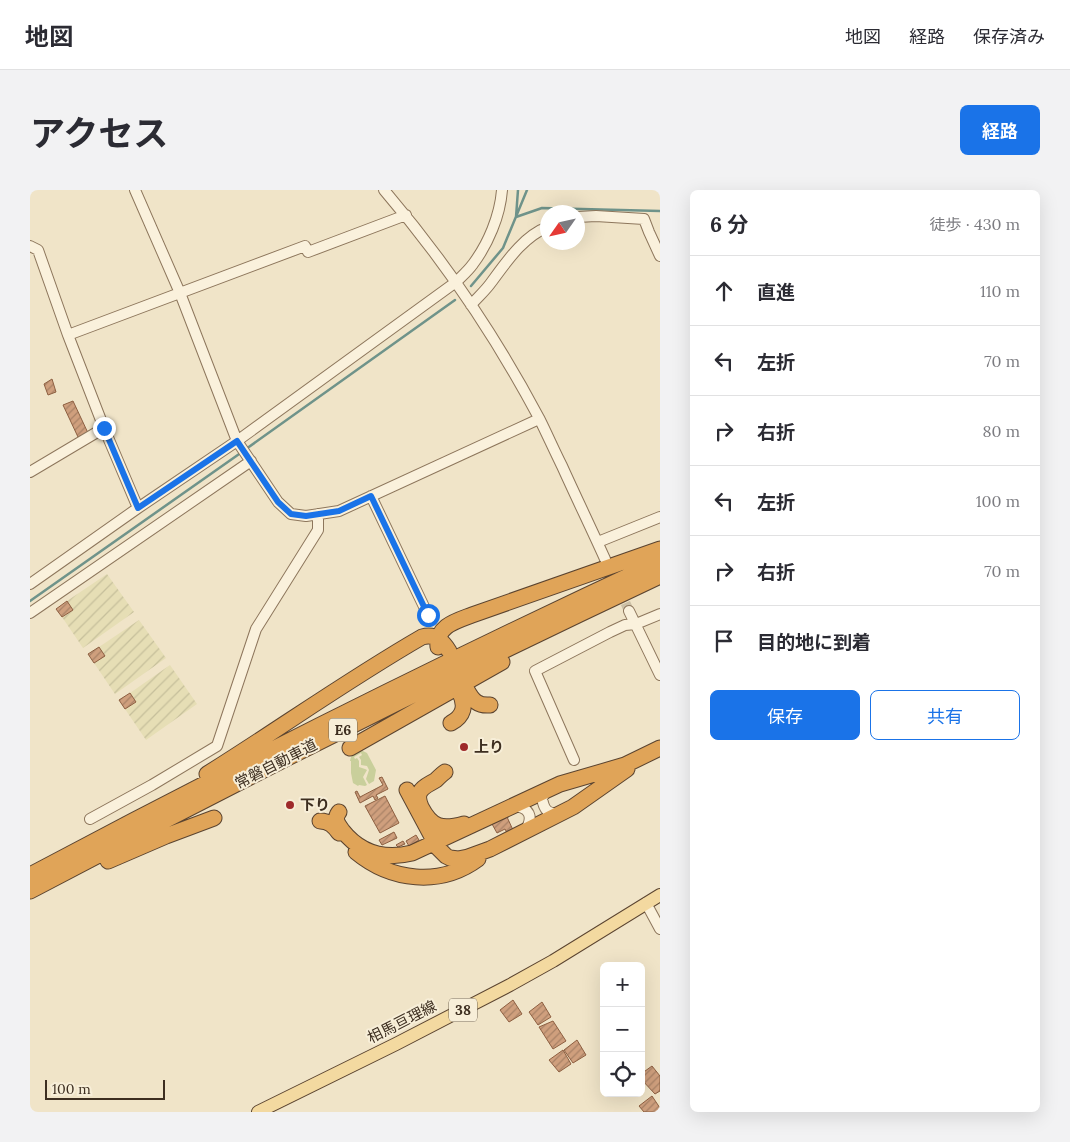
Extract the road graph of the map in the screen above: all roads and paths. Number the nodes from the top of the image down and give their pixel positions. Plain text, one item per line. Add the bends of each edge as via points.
1 (135, 190) edge
2 (384, 190) edge
3 (502, 190) edge
4 (406, 215) junction
5 (585, 217) edge
6 (540, 230) edge
7 (30, 246) edge
8 (660, 256) edge
9 (456, 282) junction
10 (180, 293) junction
11 (471, 305) junction
12 (68, 335) junction
13 (539, 419) junction
14 (104, 428) junction
15 (237, 441) junction
16 (251, 461) junction
17 (30, 472) edge
18 (371, 496) junction
19 (138, 508) junction
20 (318, 514) junction
21 (660, 517) edge
22 (598, 542) junction
23 (660, 548) edge
24 (605, 559) tunnel mouth
25 (660, 561) edge
26 (660, 576) edge
27 (30, 584) edge
28 (614, 598) junction
29 (629, 611) tunnel mouth
30 (30, 614) edge
31 (660, 614) edge
32 (428, 615) dead end
33 (636, 624) junction
34 (438, 638) junction
35 (445, 653) dead end
36 (660, 675) edge
37 (490, 705) dead end
38 (451, 723) dead end
39 (350, 748) dead end
40 (660, 748) edge
41 (660, 753) edge
42 (574, 760) dead end
43 (445, 772) dead end
44 (407, 790) dead end
45 (547, 790) junction
46 (513, 806) junction
47 (339, 812) dead end
48 (558, 814) junction
49 (214, 818) dead end
50 (90, 819) dead end
51 (320, 821) dead end
52 (480, 821) junction
53 (525, 831) junction
54 (434, 843) junction
55 (490, 849) junction
56 (74, 852) junction
57 (30, 875) edge
58 (30, 891) edge
59 (660, 895) edge
60 (30, 898) edge
61 (646, 903) junction
62 (660, 929) edge
63 (260, 1111) edge

1 - 10 street
2 - 4 street
3 - 9 street via 490,235 482,251
4 - 9 street
4 - 10 street via 308,252 305,246
5 - 8 street via 644,219
6 - 11 street via 520,245
7 - 12 street via 38,250
9 - 11 street
9 - 15 street
10 - 12 street
10 - 15 street
11 - 13 street
12 - 14 street
13 - 18 street
13 - 22 street
14 - 17 street
14 - 19 street
15 - 16 street
15 - 19 street
16 - 20 street via 278,502 291,514
16 - 30 street
18 - 20 street via 339,511
18 - 32 street
19 - 27 street
20 - 50 street via 318,530 256,628 217,746
21 - 22 street
22 - 24 street
23 - 34 highway via 472,614 449,624
25 - 56 highway, 常磐自動車道 / E6 via 424,674
26 - 28 highway, 常磐自動車道 / E6
28 - 39 highway
28 - 58 highway, 常磐自動車道 / E6 via 275,764
29 - 33 street
31 - 33 street
33 - 36 street
33 - 42 street via 625,625 535,671
34 - 35 highway via 438,647
34 - 56 highway via 422,637 384,659 242,752
37 - 38 highway via 479,704 464,692 464,712
40 - 45 highway via 625,765
41 - 48 highway via 626,770
43 - 52 highway via 419,792 420,804 429,820 445,827
44 - 54 highway
45 - 46 highway
45 - 48 street via 543,794 543,805 550,813
46 - 52 highway
46 - 53 street via 521,806 530,816
47 - 54 highway via 336,820 346,835 370,852 402,856
48 - 53 highway
49 - 60 highway via 142,846
51 - 55 highway via 331,824 364,859 406,876 436,877 451,873 476,861
52 - 54 highway
53 - 55 highway
54 - 55 highway via 442,854 454,859
56 - 57 highway, 常磐自動車道 / E6
59 - 61 main road, 相馬亘理線 / 38
61 - 62 street
61 - 63 main road, 相馬亘理線 / 38 via 510,985

